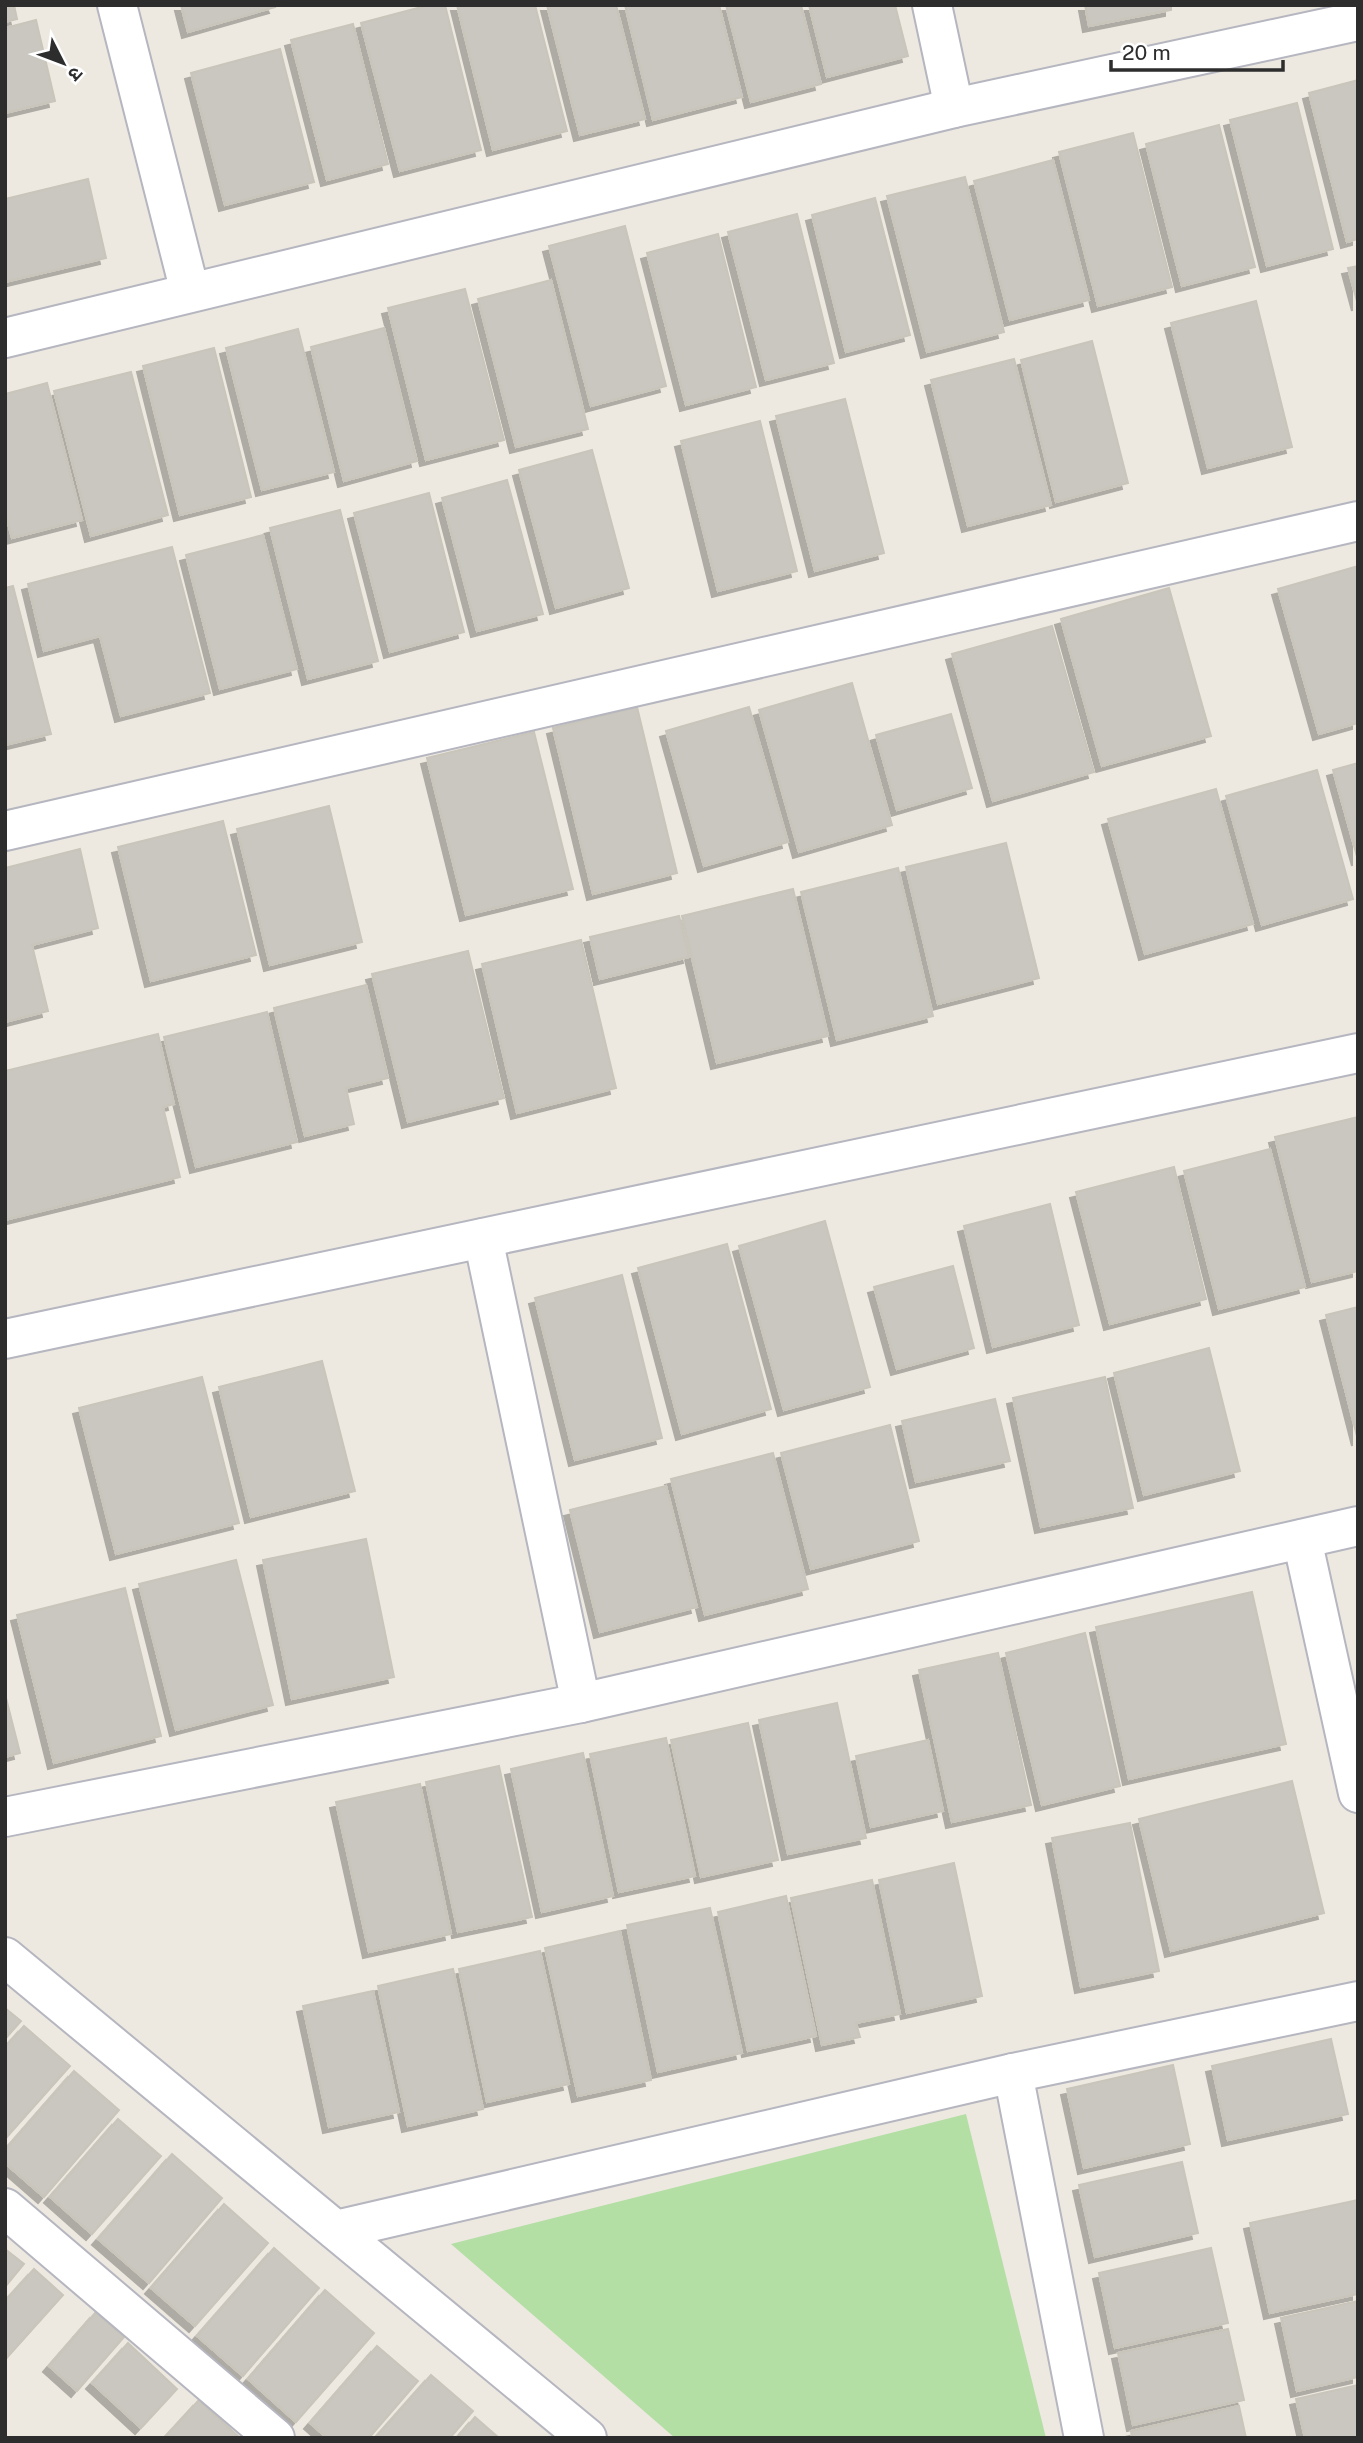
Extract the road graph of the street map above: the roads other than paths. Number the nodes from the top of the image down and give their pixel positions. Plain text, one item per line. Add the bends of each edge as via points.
1 (117, 5) edge
2 (932, 5) edge
3 (1358, 21) edge
4 (954, 108) junction
5 (190, 292) junction
6 (5, 338) edge
7 (1358, 522) edge
8 (5, 831) edge
9 (1358, 1053) edge
10 (483, 1238) junction
11 (5, 1339) edge
12 (1358, 1526) edge
13 (1302, 1539) junction
14 (580, 1703) junction
15 (1358, 1793) edge
16 (5, 1816) edge
17 (5, 1957) edge
18 (1358, 2001) edge
19 (1013, 2073) junction
20 (5, 2208) edge
21 (336, 2230) junction
22 (275, 2438) edge
23 (587, 2438) edge
24 (1084, 2438) edge

1 - 5 street
2 - 4 street
3 - 4 street
4 - 5 street
5 - 6 street
7 - 8 street
9 - 10 street
10 - 11 street
10 - 14 street
12 - 13 street
13 - 14 street
13 - 15 street
14 - 16 street
17 - 21 street
18 - 19 street
19 - 21 street
19 - 24 street
20 - 22 street
21 - 23 street

